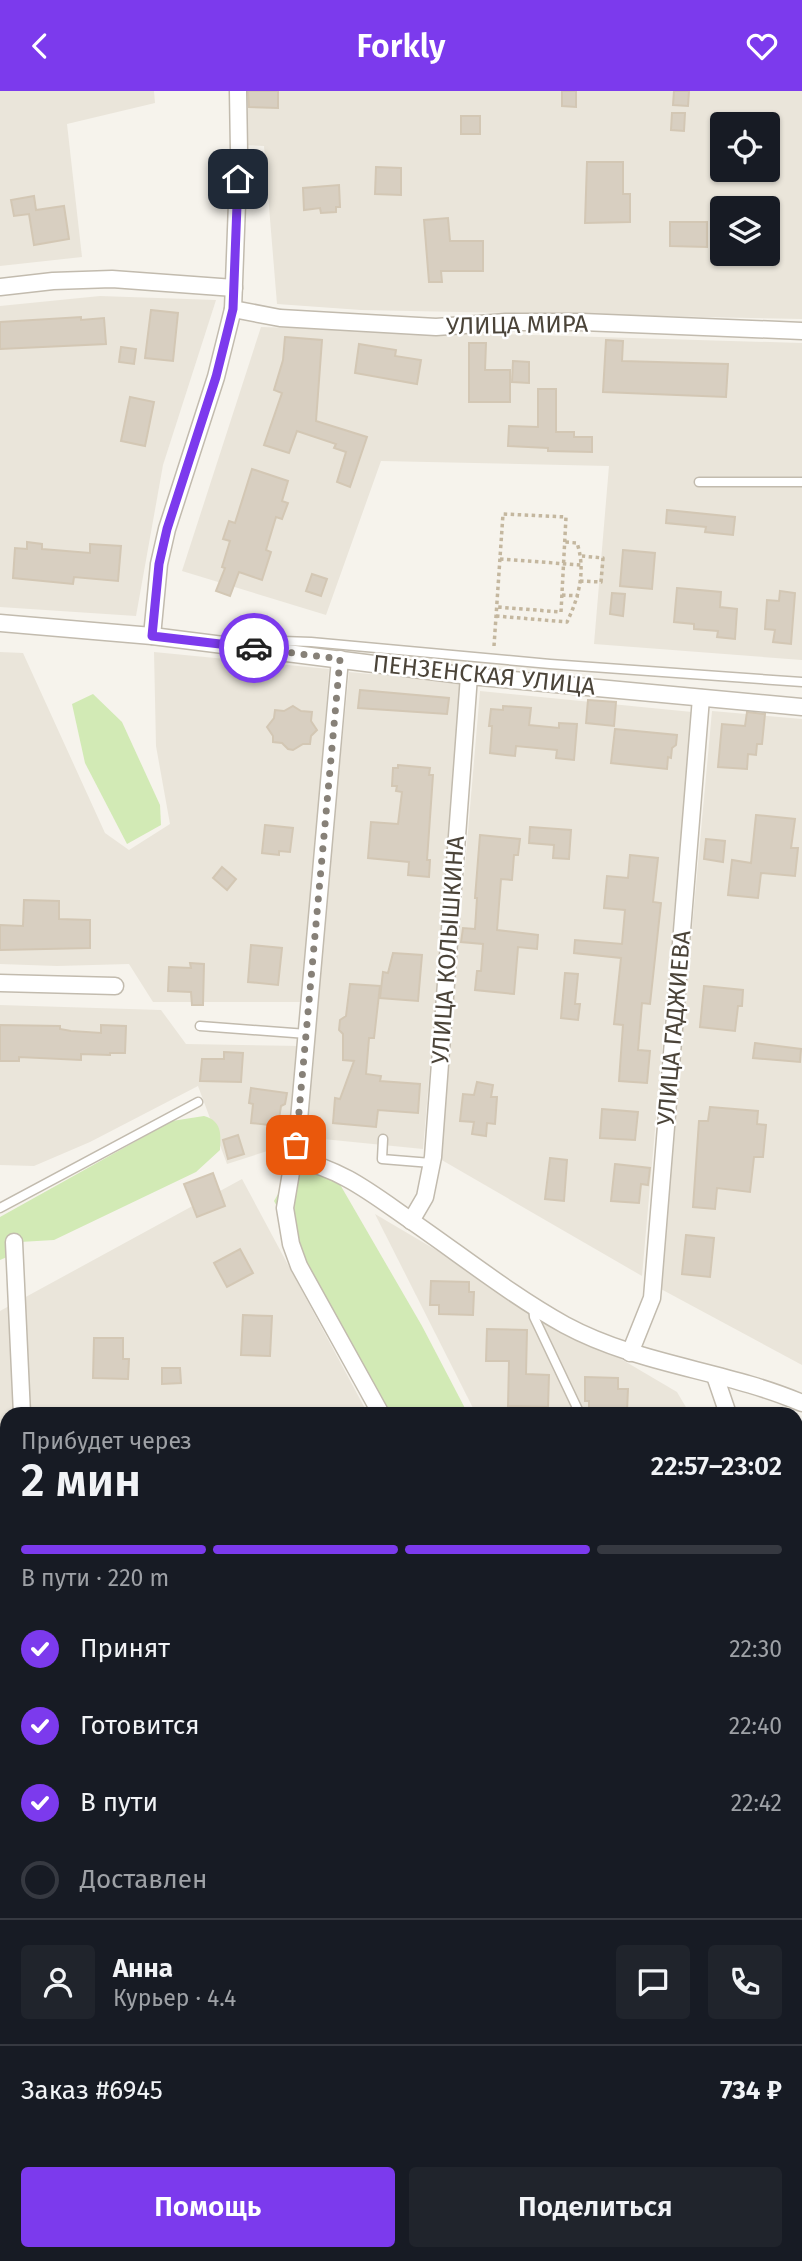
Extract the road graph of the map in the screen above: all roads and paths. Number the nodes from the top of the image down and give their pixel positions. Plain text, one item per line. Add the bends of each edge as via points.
1 (238, 91) edge
2 (0, 287) edge
3 (234, 288) junction
4 (233, 309) junction
5 (802, 331) edge
6 (699, 482) dead end
7 (802, 482) edge
8 (564, 542) junction
9 (581, 556) junction
10 (500, 559) junction
11 (563, 564) junction
12 (581, 565) junction
13 (580, 581) junction
14 (562, 595) junction
15 (579, 596) junction
16 (497, 607) junction
17 (531, 610) junction
18 (496, 616) junction
19 (531, 619) junction
20 (0, 622) edge
21 (152, 636) junction
22 (340, 659) junction
23 (493, 659) junction
24 (469, 676) junction
25 (802, 682) edge
26 (701, 698) junction
27 (802, 706) edge
28 (0, 983) edge
29 (115, 986) dead end
30 (201, 1026) dead end
31 (307, 1034) junction
32 (198, 1102) dead end
33 (383, 1139) dead end
34 (294, 1159) junction
35 (431, 1163) junction
36 (0, 1208) edge
37 (411, 1221) junction
38 (14, 1242) dead end
39 (533, 1306) junction
40 (630, 1353) junction
41 (715, 1375) junction
42 (802, 1403) edge
43 (22, 1407) edge
44 (377, 1407) edge
45 (577, 1407) edge
46 (726, 1407) edge

1 - 3 street
2 - 3 street via 112,279
3 - 4 street
4 - 5 street, УЛИЦА МИРА via 280,318 436,327 582,322
4 - 21 street via 167,529
6 - 7 lane
8 - 9 path via 577,543
8 - 10 path via 566,517 503,514
8 - 11 path
9 - 12 path
9 - 13 path via 603,558 601,582
10 - 11 path
10 - 16 path
11 - 12 path
11 - 14 path
12 - 13 path
13 - 15 path
14 - 15 path
14 - 17 path via 561,612
15 - 19 path via 568,622
16 - 17 path
16 - 18 path
17 - 19 path
18 - 19 path
18 - 23 path
20 - 21 street, ПЕНЗЕНСКАЯ УЛИЦА
21 - 22 street, ПЕНЗЕНСКАЯ УЛИЦА
21 - 23 lane via 311,642
22 - 24 street, ПЕНЗЕНСКАЯ УЛИЦА
22 - 31 street
23 - 25 lane
24 - 26 street, ПЕНЗЕНСКАЯ УЛИЦА
24 - 35 street, УЛИЦА КОЛЫШКИНА
26 - 27 street, ПЕНЗЕНСКАЯ УЛИЦА
26 - 40 street, УЛИЦА ГАДЖИЕВА via 652,1298
28 - 29 street
30 - 31 lane
31 - 34 street
32 - 36 lane
33 - 35 lane via 382,1159
34 - 37 street via 322,1165 347,1178
34 - 44 street via 285,1208 291,1244
35 - 37 street, УЛИЦА КОЛЫШКИНА via 425,1197
37 - 39 street
38 - 43 street
39 - 40 street via 595,1340
39 - 45 lane
40 - 41 street
41 - 42 street
41 - 46 street

